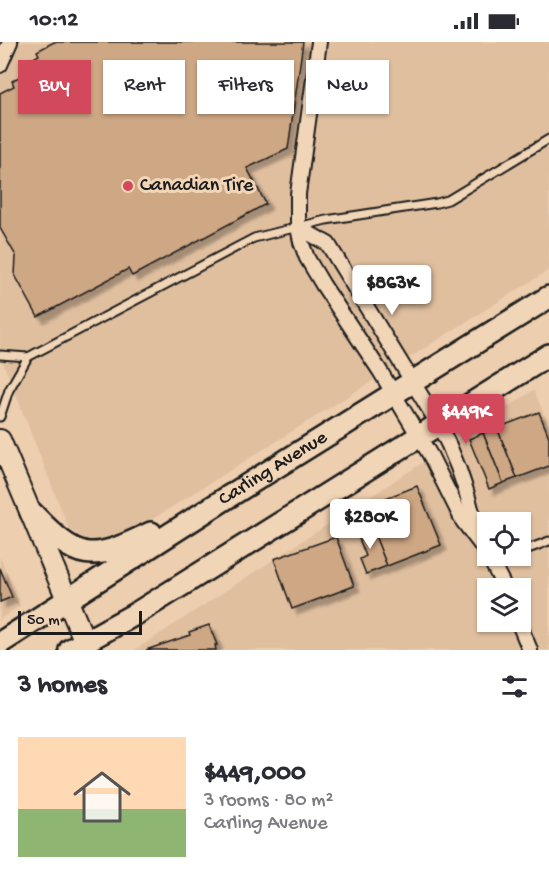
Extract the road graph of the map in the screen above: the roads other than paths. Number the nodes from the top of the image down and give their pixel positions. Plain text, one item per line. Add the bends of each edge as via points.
1 (10, 42) edge
2 (319, 42) edge
3 (0, 65) edge
4 (549, 139) edge
5 (298, 227) junction
6 (549, 297) edge
7 (0, 355) edge
8 (28, 357) junction
9 (548, 359) edge
10 (414, 382) junction
11 (394, 394) junction
12 (0, 417) edge
13 (440, 425) junction
14 (419, 436) junction
15 (0, 441) edge
16 (228, 497) junction
17 (31, 512) junction
18 (477, 532) edge
19 (477, 538) edge
20 (549, 542) edge
21 (531, 548) edge
22 (68, 601) junction
23 (523, 632) edge
24 (0, 643) edge
25 (78, 646) edge
26 (530, 650) edge

1 - 3 street
2 - 5 street via 298,194
4 - 5 lane via 448,200
5 - 8 lane via 254,238
5 - 10 street via 328,244
5 - 11 street via 306,258
6 - 10 main road, Carling Avenue
7 - 8 lane
8 - 12 lane via 9,390
9 - 13 main road
10 - 11 main road, Carling Avenue
10 - 13 street
11 - 14 street
11 - 16 main road, Carling Avenue
13 - 14 main road
13 - 18 street via 471,503
14 - 19 street via 463,521
14 - 25 main road
15 - 17 main road
16 - 17 main road via 120,548 99,553 69,547
16 - 22 main road, Carling Avenue
17 - 22 main road
20 - 21 lane
22 - 24 main road, Carling Avenue
22 - 25 main road
23 - 26 street

